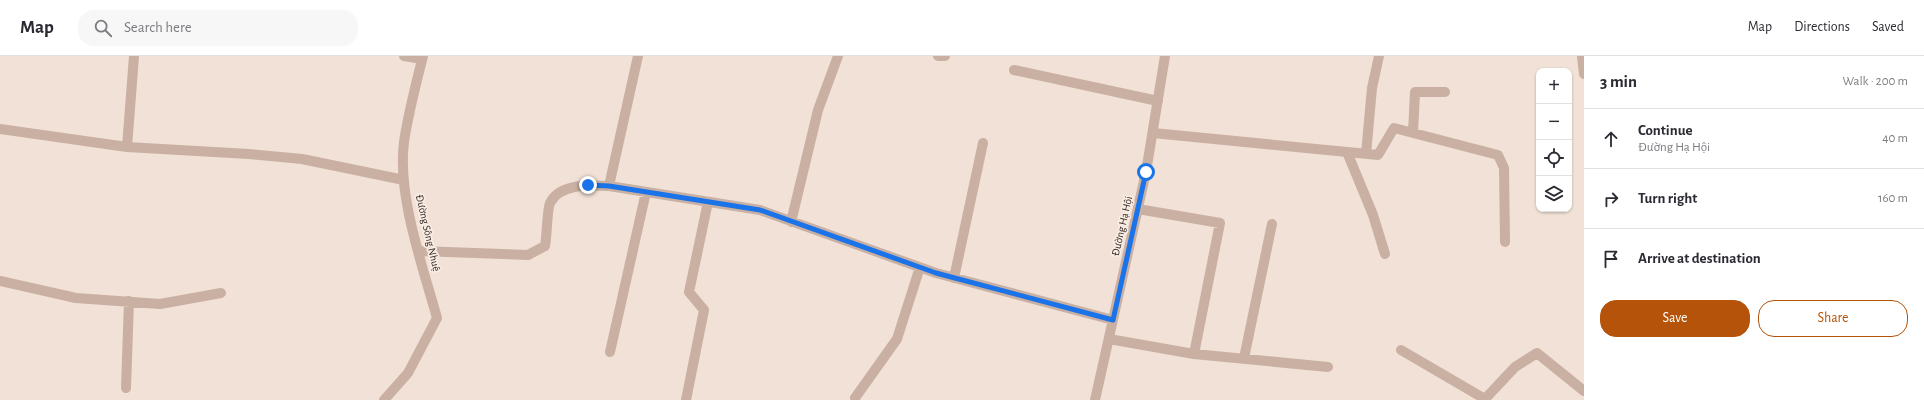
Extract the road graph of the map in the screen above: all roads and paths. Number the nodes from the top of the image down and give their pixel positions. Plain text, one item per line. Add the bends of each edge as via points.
1 (134, 56) edge
2 (404, 56) edge
3 (638, 56) edge
4 (838, 56) edge
5 (938, 56) edge
6 (945, 56) edge
7 (1165, 56) edge
8 (1379, 56) edge
9 (1582, 56) edge
10 (422, 58) edge
11 (1014, 70) dead end
12 (1584, 74) edge
13 (1445, 92) dead end
14 (1158, 102) junction
15 (0, 129) edge
16 (1153, 133) junction
17 (1413, 133) junction
18 (982, 144) dead end
19 (127, 147) junction
20 (1347, 152) junction
21 (1366, 154) junction
22 (404, 180) junction
23 (609, 186) junction
24 (646, 192) junction
25 (708, 202) junction
26 (1138, 209) junction
27 (791, 222) junction
28 (1272, 224) dead end
29 (1505, 242) dead end
30 (419, 251) junction
31 (1385, 254) dead end
32 (920, 267) junction
33 (954, 278) junction
34 (0, 281) edge
35 (220, 293) dead end
36 (129, 301) junction
37 (1113, 320) junction
38 (1109, 339) junction
39 (1401, 350) dead end
40 (610, 352) dead end
41 (1194, 354) junction
42 (1244, 358) junction
43 (1328, 367) dead end
44 (126, 388) dead end
45 (1584, 391) edge
46 (855, 398) dead end
47 (384, 400) edge
48 (686, 400) edge
49 (1095, 400) edge

1 - 19 street
2 - 10 street
3 - 23 street
4 - 27 street via 818,110
5 - 6 street
7 - 14 street, Đường Hạ Hội
8 - 21 street via 1372,88
9 - 12 street
10 - 22 street, Đường Sông Nhuệ via 404,144
11 - 14 street
13 - 17 street via 1414,92
14 - 16 street, Đường Hạ Hội
15 - 19 street
16 - 20 street
16 - 26 street, Đường Hạ Hội
17 - 21 street via 1394,128 1378,155
17 - 29 street via 1498,155 1504,168
18 - 33 street
19 - 22 street via 302,159
20 - 21 street
20 - 31 street via 1373,215
22 - 30 street, Đường Sông Nhuệ via 411,223
23 - 24 street
23 - 30 street via 588,185 559,191 550,204 545,246 528,255
24 - 25 street
24 - 40 street
25 - 27 street via 760,210
25 - 48 street via 690,292 704,310
26 - 37 street, Đường Hạ Hội
26 - 41 street via 1220,223
27 - 32 street
28 - 42 street
30 - 47 street, Đường Sông Nhuệ via 437,318 408,373
32 - 33 street
32 - 46 street via 897,339
33 - 37 street
34 - 36 street via 76,298
35 - 36 street via 160,304
36 - 44 street
37 - 38 street, Đường Hạ Hội
38 - 41 street
38 - 49 street, Đường Hạ Hội
39 - 45 street via 1485,398 1515,367 1537,353
41 - 42 street
42 - 43 street

